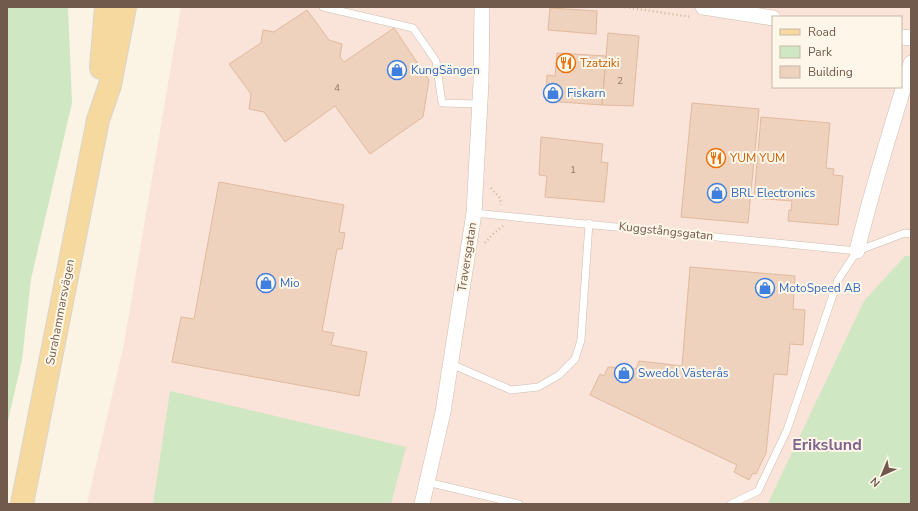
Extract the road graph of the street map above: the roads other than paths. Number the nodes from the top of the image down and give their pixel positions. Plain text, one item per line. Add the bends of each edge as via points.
1 (106, 7) edge
2 (125, 7) edge
3 (322, 7) edge
4 (482, 7) edge
5 (703, 7) edge
6 (772, 18) edge
7 (911, 63) edge
8 (479, 104) junction
9 (98, 120) junction
10 (474, 213) junction
11 (589, 224) junction
12 (911, 234) edge
13 (857, 251) junction
14 (451, 364) junction
15 (427, 482) junction
16 (22, 504) edge
17 (422, 504) edge
18 (519, 504) edge
19 (731, 504) edge

1 - 9 main road, Surahammarsvägen
2 - 9 main road, Surahammarsvägen via 110,85
3 - 8 lane via 413,28 436,61 442,103
4 - 8 street, Traversgatan
5 - 6 street
7 - 13 street
8 - 10 street, Traversgatan
9 - 16 main road, Surahammarsvägen
10 - 11 lane, Kuggstångsgatan
10 - 14 street, Traversgatan
11 - 13 lane, Kuggstångsgatan
11 - 14 lane via 581,340 575,359 559,375 538,387 510,390
12 - 13 lane, Kuggstångsgatan via 904,233
13 - 19 lane via 838,280 787,430 758,491
14 - 15 street, Traversgatan
15 - 17 street, Traversgatan
15 - 18 lane

